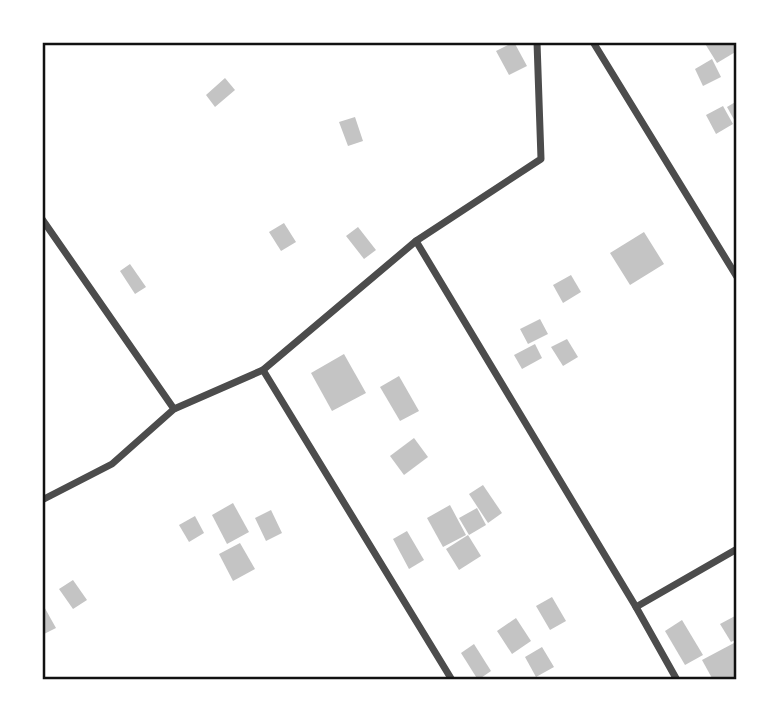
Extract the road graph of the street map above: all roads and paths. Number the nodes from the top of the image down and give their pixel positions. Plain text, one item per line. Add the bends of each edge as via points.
1 (537, 42) edge
2 (593, 42) edge
3 (42, 219) edge
4 (416, 241) junction
5 (737, 277) edge
6 (263, 370) junction
7 (174, 410) junction
8 (42, 500) edge
9 (737, 549) edge
10 (636, 607) junction
11 (452, 680) edge
12 (677, 680) edge

1 - 4 street via 541,159
2 - 5 street
3 - 7 street
4 - 6 street
4 - 10 street
6 - 7 street
6 - 11 street
7 - 8 street via 112,464
9 - 10 street
10 - 12 street

